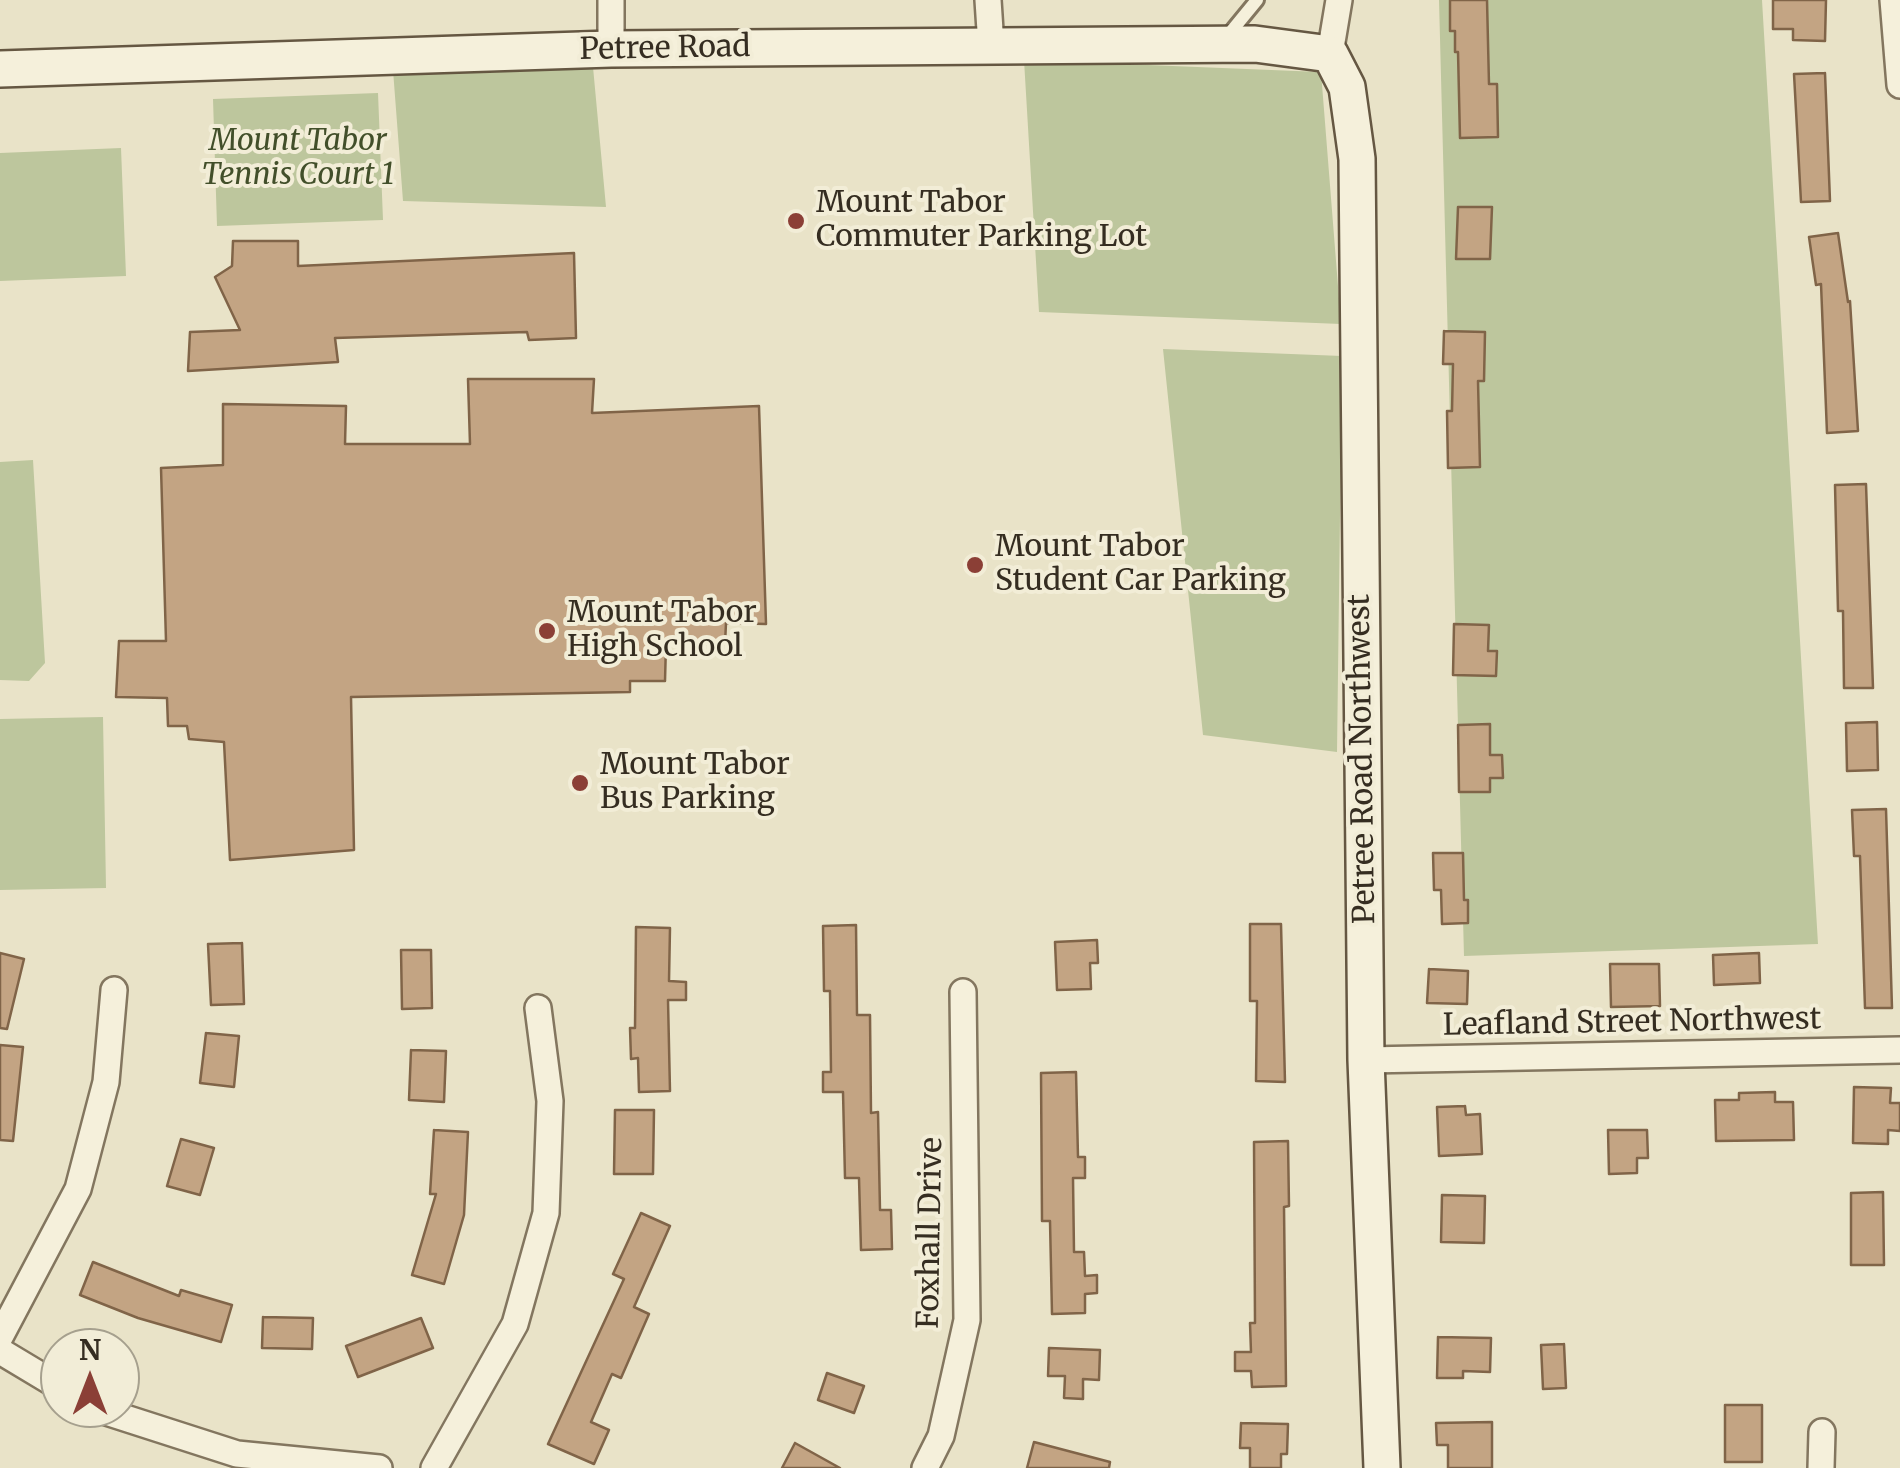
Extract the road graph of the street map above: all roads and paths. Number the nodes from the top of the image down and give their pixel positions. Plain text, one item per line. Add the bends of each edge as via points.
1 (611, 0) edge
2 (988, 0) edge
3 (1257, 0) edge
4 (1339, 0) edge
5 (1893, 0) edge
6 (1220, 44) junction
7 (991, 46) junction
8 (612, 49) junction
9 (1330, 54) junction
10 (0, 69) edge
11 (1900, 85) edge
12 (114, 990) dead end
13 (962, 992) dead end
14 (538, 1008) dead end
15 (1900, 1050) edge
16 (1366, 1060) junction
17 (0, 1337) edge
18 (0, 1351) edge
19 (40, 1376) edge
20 (140, 1423) edge
21 (1822, 1432) dead end
22 (379, 1468) edge
23 (434, 1468) edge
24 (925, 1468) edge
25 (1382, 1468) edge
26 (1821, 1468) edge

1 - 8 street
2 - 7 street
3 - 6 lane
4 - 9 street
5 - 11 street
6 - 7 street, Petree Road
6 - 9 street, Petree Road
7 - 8 street, Petree Road
8 - 10 street, Petree Road
9 - 16 street, Petree Road Northwest via 1348,87 1356,159
12 - 17 street via 106,1082 78,1189
13 - 24 street, Foxhall Drive via 967,1320 941,1436
14 - 23 street via 550,1101 546,1213 515,1324
15 - 16 street, Leafland Street Northwest
16 - 25 street, Petree Road Northwest
18 - 19 street
20 - 22 street via 237,1454
21 - 26 street

